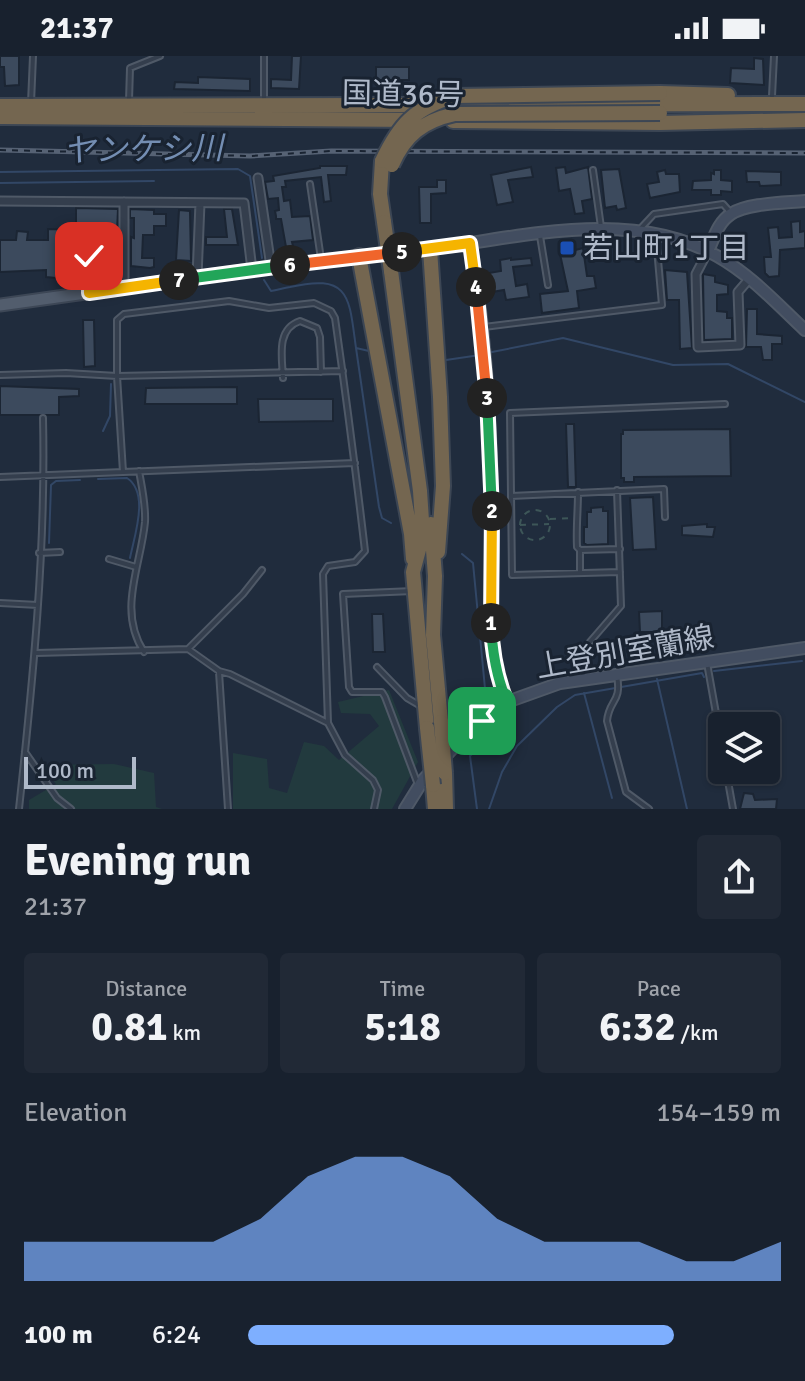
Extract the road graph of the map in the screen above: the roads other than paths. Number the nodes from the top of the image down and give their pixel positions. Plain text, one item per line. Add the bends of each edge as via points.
1 (33, 56) edge
2 (160, 56) edge
3 (264, 56) edge
4 (774, 56) edge
5 (772, 96) junction
6 (805, 103) edge
7 (0, 106) edge
8 (31, 112) junction
9 (129, 112) junction
10 (264, 112) junction
11 (0, 117) edge
12 (805, 120) edge
13 (764, 121) junction
14 (387, 163) junction
15 (593, 170) dead end
16 (258, 178) dead end
17 (310, 184) dead end
18 (0, 201) edge
19 (805, 201) edge
20 (124, 202) junction
21 (200, 203) junction
22 (731, 213) junction
23 (601, 229) junction
24 (638, 231) junction
25 (89, 234) dead end
26 (539, 234) junction
27 (655, 235) junction
28 (124, 236) junction
29 (470, 243) junction
30 (430, 249) junction
31 (708, 251) junction
32 (89, 256) dead end
33 (359, 256) junction
34 (321, 261) junction
35 (271, 267) junction
36 (252, 270) junction
37 (396, 270) junction
38 (197, 277) junction
39 (750, 278) junction
40 (548, 285) dead end
41 (124, 288) junction
42 (89, 293) junction
43 (0, 305) edge
44 (481, 327) junction
45 (805, 330) edge
46 (343, 371) junction
47 (321, 372) junction
48 (0, 375) edge
49 (283, 375) junction
50 (117, 376) junction
51 (725, 404) dead end
52 (43, 418) dead end
53 (355, 463) junction
54 (139, 471) junction
55 (123, 472) junction
56 (44, 475) junction
57 (0, 477) edge
58 (617, 490) junction
59 (578, 492) junction
60 (511, 496) junction
61 (665, 517) dead end
62 (493, 528) junction
63 (511, 528) junction
64 (620, 549) junction
65 (580, 550) junction
66 (60, 552) dead end
67 (39, 553) junction
68 (109, 559) dead end
69 (136, 567) junction
70 (262, 570) dead end
71 (413, 572) junction
72 (620, 572) junction
73 (580, 573) junction
74 (435, 576) junction
75 (415, 591) junction
76 (0, 603) edge
77 (38, 605) junction
78 (805, 648) edge
79 (188, 649) junction
80 (144, 652) junction
81 (36, 653) junction
82 (707, 661) junction
83 (377, 667) dead end
84 (219, 671) junction
85 (617, 678) junction
86 (583, 679) junction
87 (507, 702) junction
88 (425, 709) junction
89 (716, 712) edge
90 (328, 723) junction
91 (434, 725) junction
92 (25, 752) junction
93 (436, 783) junction
94 (729, 784) edge
95 (19, 809) edge
96 (71, 809) edge
97 (228, 809) edge
98 (374, 809) edge
99 (405, 809) edge
100 (435, 809) edge
101 (446, 809) edge
102 (453, 809) edge
103 (649, 809) edge
104 (733, 809) edge

1 - 8 lane
2 - 9 lane via 130,68
3 - 10 lane
4 - 5 lane
5 - 6 highway via 792,96
5 - 14 highway, bridge via 454,96 410,116 393,138
6 - 10 highway, 国道36号
7 - 8 highway, 国道36号
8 - 9 highway, 国道36号
8 - 11 highway, 国道36号
9 - 10 highway, 国道36号
10 - 13 highway, 国道36号
12 - 13 highway, 国道36号
13 - 14 highway, bridge via 734,113 455,114 413,132
14 - 37 highway, bridge via 380,194
15 - 23 lane
16 - 35 street
17 - 34 lane
18 - 20 street
19 - 22 main road
20 - 21 street
20 - 28 street
21 - 36 street via 244,203
21 - 38 street
22 - 24 lane via 723,204 654,214
22 - 31 main road
23 - 24 main road
23 - 26 main road
24 - 27 main road
25 - 28 lane
26 - 29 main road
26 - 40 lane
27 - 31 main road
27 - 44 lane via 662,305
28 - 41 street
29 - 30 main road
29 - 44 main road
30 - 33 main road
30 - 74 highway via 443,486
31 - 39 main road
31 - 39 street via 696,274 698,347 740,345 738,292
32 - 42 lane
33 - 34 main road
33 - 71 highway via 411,534
34 - 35 main road
35 - 36 main road
36 - 38 main road
37 - 71 highway via 423,535
37 - 74 highway
38 - 41 main road
39 - 45 main road
41 - 42 main road
42 - 43 main road
44 - 62 main road
46 - 47 lane
46 - 50 lane via 335,318 323,306 269,308 229,301 124,314 117,320
46 - 53 lane
47 - 49 lane
47 - 49 lane via 317,328 300,321 287,327 283,336
48 - 50 lane
49 - 50 lane
50 - 55 lane
51 - 60 lane via 510,413
52 - 56 lane
53 - 54 lane
53 - 90 lane via 365,551 355,562 328,566 323,574
54 - 55 lane
54 - 69 lane via 145,523
55 - 56 lane
56 - 57 lane
56 - 67 lane
58 - 59 lane
58 - 61 lane via 664,489
58 - 64 lane
59 - 60 lane
59 - 65 lane
60 - 63 lane
62 - 63 lane
62 - 87 main road via 492,654
63 - 73 lane via 512,575
64 - 65 lane
64 - 72 lane
65 - 73 lane
66 - 67 lane
67 - 77 lane
68 - 69 lane
69 - 80 lane via 132,621
70 - 79 lane
71 - 75 highway
72 - 73 lane
72 - 86 lane via 621,606 582,651
74 - 91 highway
75 - 88 highway
75 - 93 lane via 343,594 349,687 352,692 382,692
76 - 77 lane
77 - 81 lane
78 - 82 main road, 上登別室蘭線
79 - 80 lane
79 - 84 lane
80 - 81 lane
81 - 92 lane
82 - 85 main road, 上登別室蘭線
82 - 89 lane
83 - 88 lane
84 - 90 lane
84 - 97 lane
85 - 86 main road, 上登別室蘭線
85 - 103 lane via 619,690 607,721 626,792
86 - 87 main road, 上登別室蘭線
87 - 93 main road, 上登別室蘭線 via 455,746
88 - 91 highway
90 - 98 lane via 345,755 373,780 378,790
91 - 93 highway, bridge
92 - 95 lane
92 - 96 lane
93 - 99 main road, 上登別室蘭線
93 - 100 highway
93 - 101 highway
93 - 102 highway
94 - 104 lane

